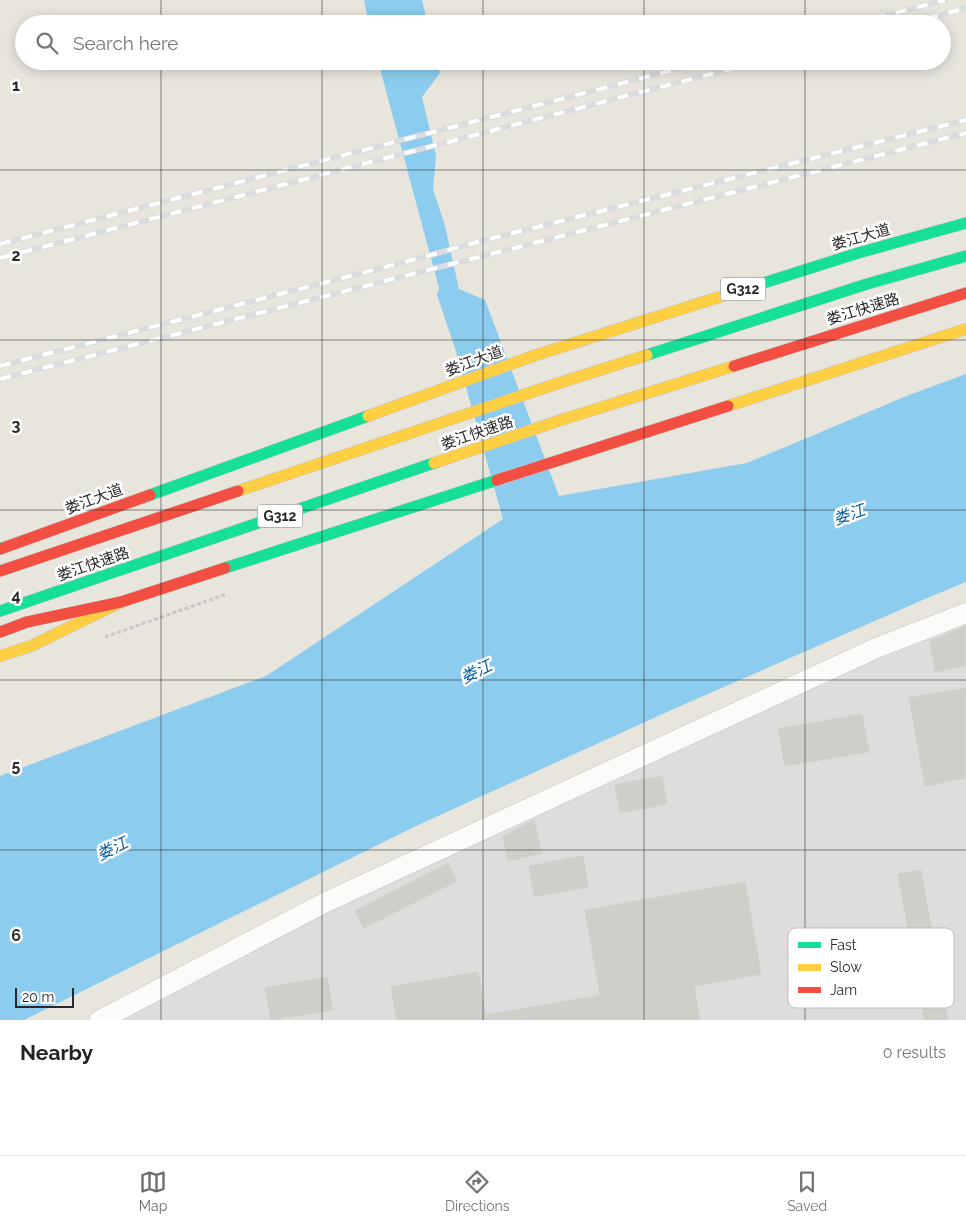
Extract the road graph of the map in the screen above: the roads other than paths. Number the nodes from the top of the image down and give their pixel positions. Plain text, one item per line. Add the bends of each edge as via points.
1 (966, 223) edge
2 (966, 256) edge
3 (966, 293) edge
4 (966, 328) edge
5 (0, 548) edge
6 (0, 572) edge
7 (121, 602) junction
8 (0, 611) edge
9 (966, 613) edge
10 (0, 632) edge
11 (0, 656) edge
12 (100, 1020) edge

1 - 5 main road, 娄江大道 / G312 via 858,252 521,360
2 - 6 main road, 娄江快速路 / G312 via 858,287 553,385
3 - 8 main road, 娄江快速路 / G312 via 561,420
4 - 7 main road, G312
7 - 10 main road, G312 via 27,622
7 - 11 main road via 31,646
9 - 12 street via 874,649 324,903

